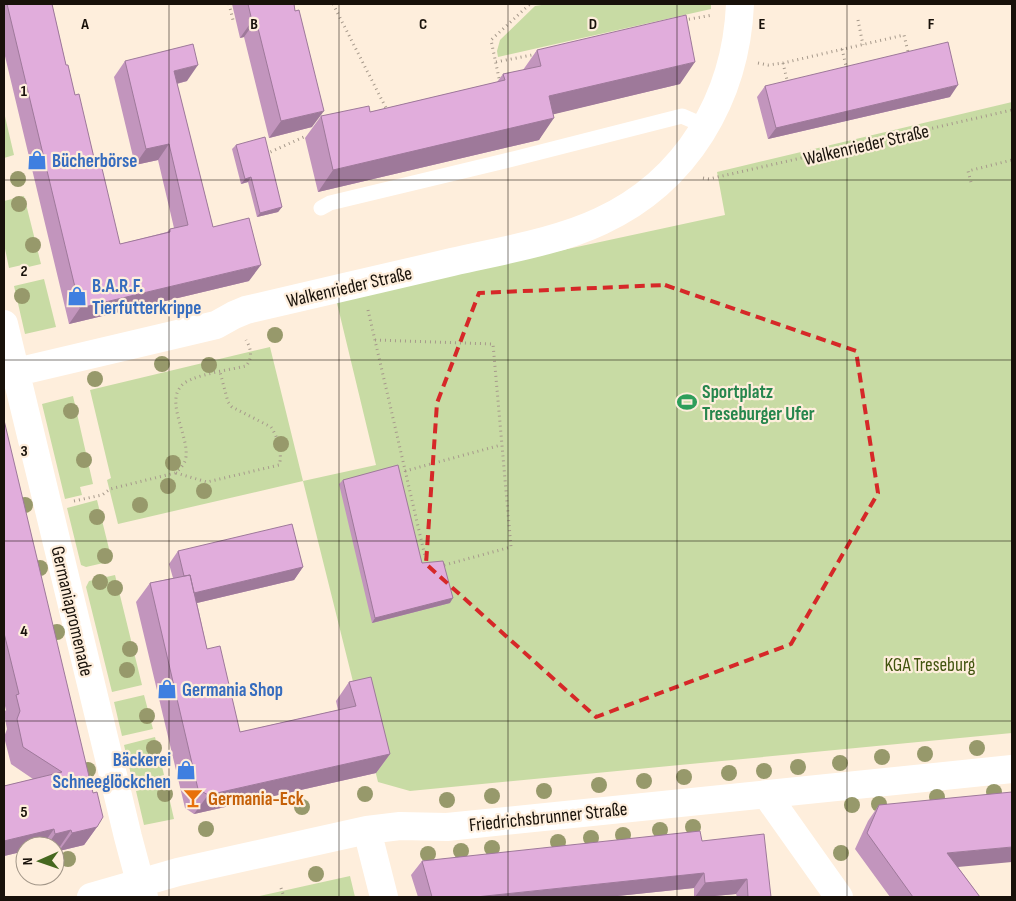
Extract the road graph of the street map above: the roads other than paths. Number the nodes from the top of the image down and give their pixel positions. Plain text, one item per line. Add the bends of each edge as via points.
1 (728, 9) edge
2 (705, 126) junction
3 (321, 208) dead end
4 (4, 324) edge
5 (10, 374) edge
6 (1012, 769) edge
7 (766, 794) junction
8 (367, 830) junction
9 (142, 890) edge
10 (91, 897) edge
11 (384, 897) edge
12 (839, 897) edge

1 - 2 street, Walkenrieder Straße via 737,34 726,80
2 - 3 lane via 682,116 330,203
2 - 5 street, Walkenrieder Straße via 678,165 650,192 600,222 544,240 246,310 216,325
4 - 5 street, Germaniapromenade
5 - 9 street, Germaniapromenade
6 - 7 street, Friedrichsbrunner Straße
7 - 8 street, Friedrichsbrunner Straße via 446,826
7 - 12 street
8 - 9 street, Friedrichsbrunner Straße via 178,872
8 - 11 street
9 - 10 street, Friedrichsbrunner Straße

